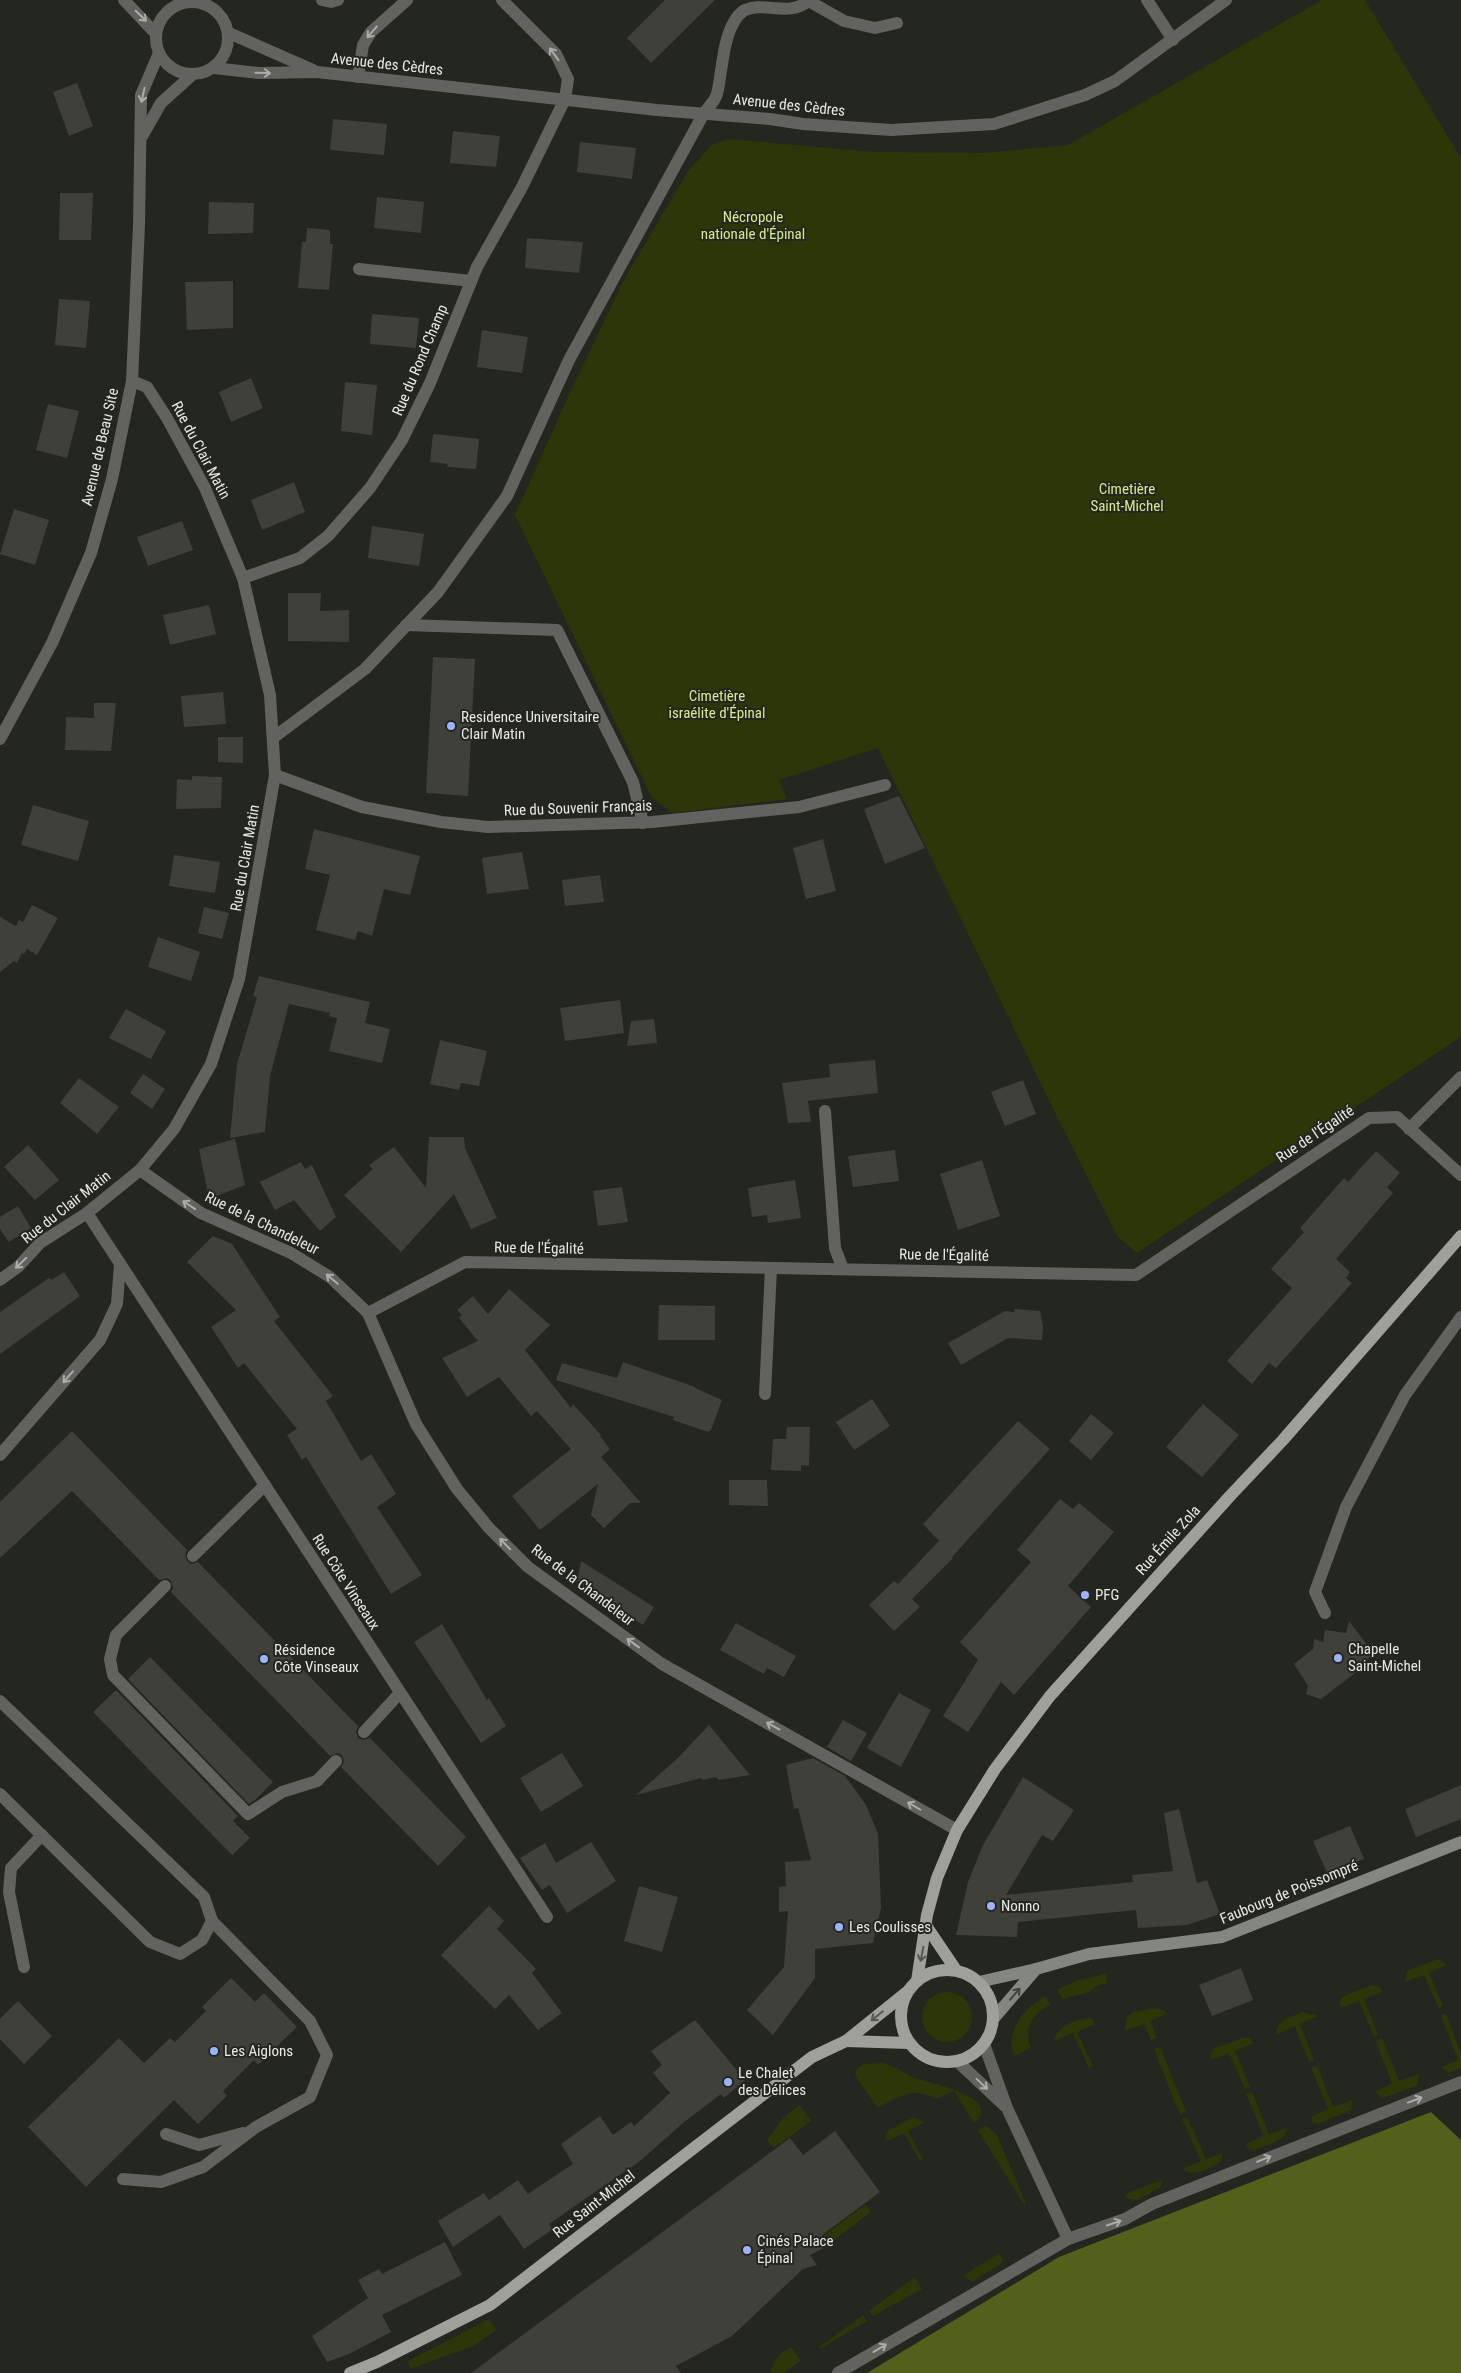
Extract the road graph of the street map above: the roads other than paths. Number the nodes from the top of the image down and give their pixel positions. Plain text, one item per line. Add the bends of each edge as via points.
1 (124, 0) edge
2 (322, 0) edge
3 (338, 0) edge
4 (407, 0) edge
5 (502, 0) edge
6 (807, 0) edge
7 (1147, 0) edge
8 (1226, 0) edge
9 (179, 2) edge
10 (203, 2) edge
11 (897, 24) dead end
12 (229, 33) junction
13 (156, 34) junction
14 (1173, 40) junction
15 (159, 54) junction
16 (214, 68) junction
17 (317, 72) junction
18 (192, 75) junction
19 (358, 77) junction
20 (565, 99) junction
21 (704, 113) junction
22 (140, 140) junction
23 (359, 269) dead end
24 (471, 281) junction
25 (132, 381) junction
26 (243, 578) junction
27 (406, 625) junction
28 (273, 738) junction
29 (0, 739) edge
30 (275, 775) junction
31 (885, 785) dead end
32 (643, 823) junction
33 (1461, 1077) edge
34 (824, 1111) dead end
35 (1409, 1128) junction
36 (140, 1170) junction
37 (1461, 1175) edge
38 (87, 1213) junction
39 (1461, 1236) edge
40 (120, 1264) junction
41 (771, 1268) junction
42 (843, 1269) junction
43 (0, 1280) edge
44 (368, 1313) junction
45 (1461, 1318) edge
46 (765, 1394) dead end
47 (0, 1455) edge
48 (265, 1485) junction
49 (193, 1556) dead end
50 (165, 1586) dead end
51 (1325, 1613) dead end
52 (399, 1694) junction
53 (0, 1701) edge
54 (364, 1732) dead end
55 (336, 1761) dead end
56 (0, 1794) edge
57 (957, 1830) junction
58 (42, 1835) junction
59 (1461, 1842) edge
60 (6, 1868) edge
61 (547, 1917) dead end
62 (212, 1921) junction
63 (927, 1926) junction
64 (24, 1967) dead end
65 (956, 1970) junction
66 (1036, 1970) junction
67 (916, 1981) junction
68 (979, 1982) junction
69 (908, 1992) junction
70 (994, 2018) junction
71 (846, 2041) junction
72 (909, 2043) junction
73 (984, 2044) junction
74 (957, 2061) junction
75 (1461, 2082) edge
76 (1007, 2108) junction
77 (252, 2130) junction
78 (166, 2134) dead end
79 (123, 2179) dead end
80 (1068, 2239) junction
81 (350, 2373) edge
82 (838, 2373) edge

1 -> 13 street
2 - 3 street
4 -> 19 street via 371,32 363,45
20 -> 5 street via 568,79 556,54
6 - 11 street via 844,21 875,28
6 - 21 street via 801,7 792,9 759,5 744,11 732,25 716,96
7 - 14 street
8 - 14 street, Avenue des Cèdres
9 - 10 street
9 - 13 street via 164,14
10 - 12 street via 222,17
12 - 16 street via 226,52
12 - 17 street, Avenue des Cèdres
13 - 15 street
14 - 21 street, Avenue des Cèdres via 1115,80 1085,95 994,124 891,130
15 - 18 street via 172,69
15 -> 22 street, Avenue de Beau Site via 142,95
16 -> 17 street, Avenue des Cèdres via 259,73
16 - 18 street
17 - 19 street, Avenue des Cèdres
18 - 22 street, Avenue de Beau Site via 161,103
19 - 20 street, Avenue des Cèdres
20 - 21 street, Avenue des Cèdres
20 - 24 street, Rue du Rond Champ
21 - 27 street via 569,360 507,496 438,592
22 - 25 street, Avenue de Beau Site
23 - 24 street
24 - 26 street, Rue du Rond Champ via 430,383 402,440 370,488 328,536 300,558
25 - 26 street, Rue du Clair Matin via 147,387 167,418 205,488
25 - 29 street, Avenue de Beau Site via 112,479 91,553 52,642
26 - 28 street, Rue du Clair Matin via 270,695
27 - 28 street via 365,669
27 - 32 street via 557,630 633,782
28 - 30 street, Rue du Clair Matin
30 - 32 street, Rue du Souvenir Français via 362,807 441,822 488,827
30 - 36 street, Rue du Clair Matin via 239,979 212,1064 174,1129
31 - 32 street, Rue du Souvenir Français via 799,807
33 - 35 street
34 - 42 street via 835,1248
35 - 37 street, Rue de l'Égalité
35 - 42 street, Rue de l'Égalité via 1397,1117 1368,1118 1136,1274
36 - 38 street, Rue du Clair Matin
44 -> 36 street, Rue de la Chandeleur via 330,1276 291,1253 200,1213
38 - 40 street, Rue Côte Vinseaux
38 -> 43 street, Rue du Clair Matin via 40,1243 18,1267
39 - 57 main road, Rue Émile Zola via 1308,1412 1050,1696 995,1769
40 -> 47 street via 117,1304 100,1340
40 - 48 street, Rue Côte Vinseaux
41 - 42 street, Rue de l'Égalité
41 - 44 street, Rue de l'Égalité via 465,1262
41 - 46 street
57 -> 44 street, Rue de la Chandeleur via 662,1664 528,1568 457,1489 416,1424
45 - 51 street via 1405,1395 1346,1507 1315,1592
48 - 49 street
48 - 52 street, Rue Côte Vinseaux
50 - 55 street via 116,1635 110,1659 114,1675 248,1814 282,1792 317,1781
52 - 54 street
52 - 61 street, Rue Côte Vinseaux
53 - 62 street via 204,1897
56 - 58 street
57 - 63 main road, Rue Émile Zola via 937,1878
58 - 60 street
58 - 62 street via 150,1942 180,1954 202,1940
59 - 66 main road, Faubourg de Poissompré via 1222,1937 1089,1954
60 - 64 street
62 - 77 street via 310,2021 326,2055 310,2097
63 - 65 main road
63 -> 67 main road, Rue Émile Zola
65 - 67 main road via 935,1972
65 - 68 main road
66 - 68 main road, Faubourg de Poissompré
70 -> 66 main road
67 - 69 main road
68 - 70 main road via 993,2005
69 -> 71 main road, Rue Saint-Michel
69 - 72 main road via 901,2010 902,2028
70 - 73 main road
71 - 72 main road, Rue Saint-Michel
71 - 81 main road, Rue Saint-Michel via 812,2057 490,2305
72 - 74 main road via 921,2055 934,2061
73 - 74 main road via 974,2054
73 - 76 street
74 -> 76 street
80 -> 75 street via 1125,2219 1152,2204
76 - 80 street
77 - 78 street via 199,2145
77 - 79 street via 202,2167 161,2182
82 -> 80 street

